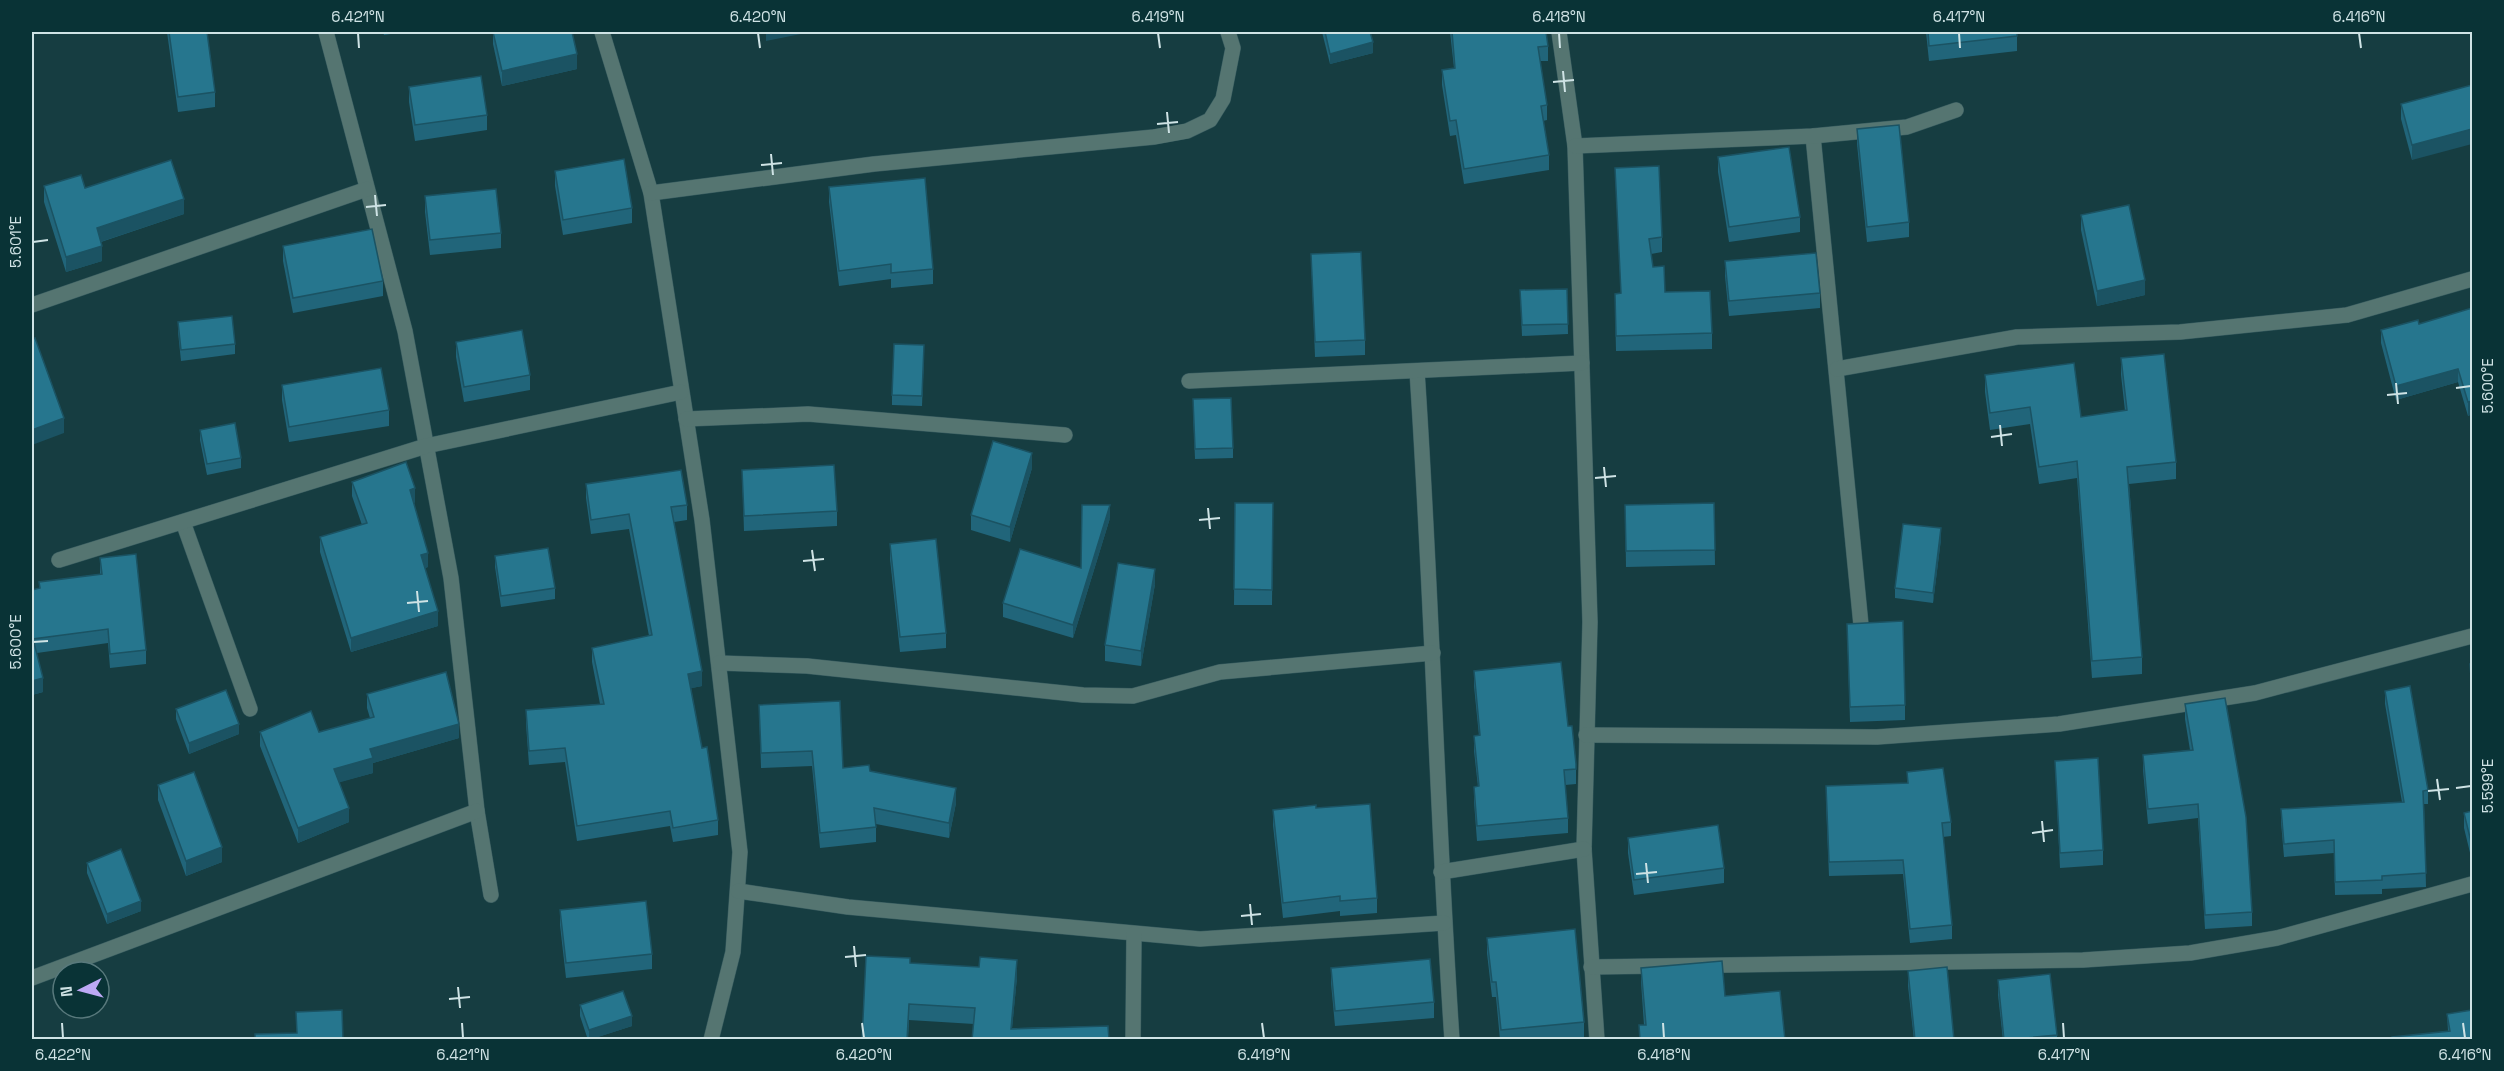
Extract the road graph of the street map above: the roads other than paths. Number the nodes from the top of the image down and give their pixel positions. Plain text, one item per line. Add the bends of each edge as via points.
1 (326, 32) edge
2 (602, 32) edge
3 (1228, 32) edge
4 (1559, 32) edge
5 (1956, 110) dead end
6 (1813, 136) junction
7 (1575, 146) junction
8 (367, 189) junction
9 (651, 193) junction
10 (2472, 279) edge
11 (32, 305) edge
12 (1582, 363) junction
13 (1837, 369) junction
14 (1417, 371) junction
15 (1189, 381) dead end
16 (681, 392) junction
17 (686, 419) junction
18 (1065, 435) dead end
19 (426, 446) junction
20 (183, 522) junction
21 (59, 560) dead end
22 (1861, 625) edge
23 (2472, 636) edge
24 (1433, 653) junction
25 (719, 663) junction
26 (250, 709) dead end
27 (1586, 735) junction
28 (477, 811) junction
29 (1584, 849) junction
30 (1441, 872) junction
31 (2472, 884) edge
32 (738, 891) junction
33 (491, 895) dead end
34 (1444, 923) junction
35 (1134, 934) junction
36 (1592, 967) junction
37 (32, 978) edge
38 (711, 1040) edge
39 (1133, 1040) edge
40 (1452, 1040) edge
41 (1596, 1040) edge

1 - 8 street
2 - 9 street
3 - 9 street via 1233,48 1223,99 1210,120 1187,131 874,164
4 - 7 street
5 - 6 street via 1907,127
6 - 7 street
6 - 13 street
7 - 12 street
8 - 11 street
8 - 19 street via 405,331
9 - 16 street
10 - 13 street via 2347,315 2180,332 2017,336
12 - 14 street
12 - 27 street via 1590,622
13 - 22 street
14 - 15 street
14 - 24 street
16 - 17 street
16 - 19 street
17 - 18 street via 808,414
17 - 25 street
19 - 20 street
19 - 28 street via 451,578
20 - 21 street
20 - 26 street
23 - 27 street via 2255,693 2059,724 1877,737
24 - 25 street via 1220,672 1133,696 807,666
24 - 30 street
25 - 32 street via 741,852
27 - 29 street
28 - 33 street
28 - 37 street
29 - 30 street
29 - 36 street
30 - 34 street
31 - 36 street via 2277,938 2190,953 2083,960
32 - 35 street via 848,907
32 - 38 street via 733,952
34 - 35 street via 1200,939
34 - 40 street
35 - 39 street
36 - 41 street

